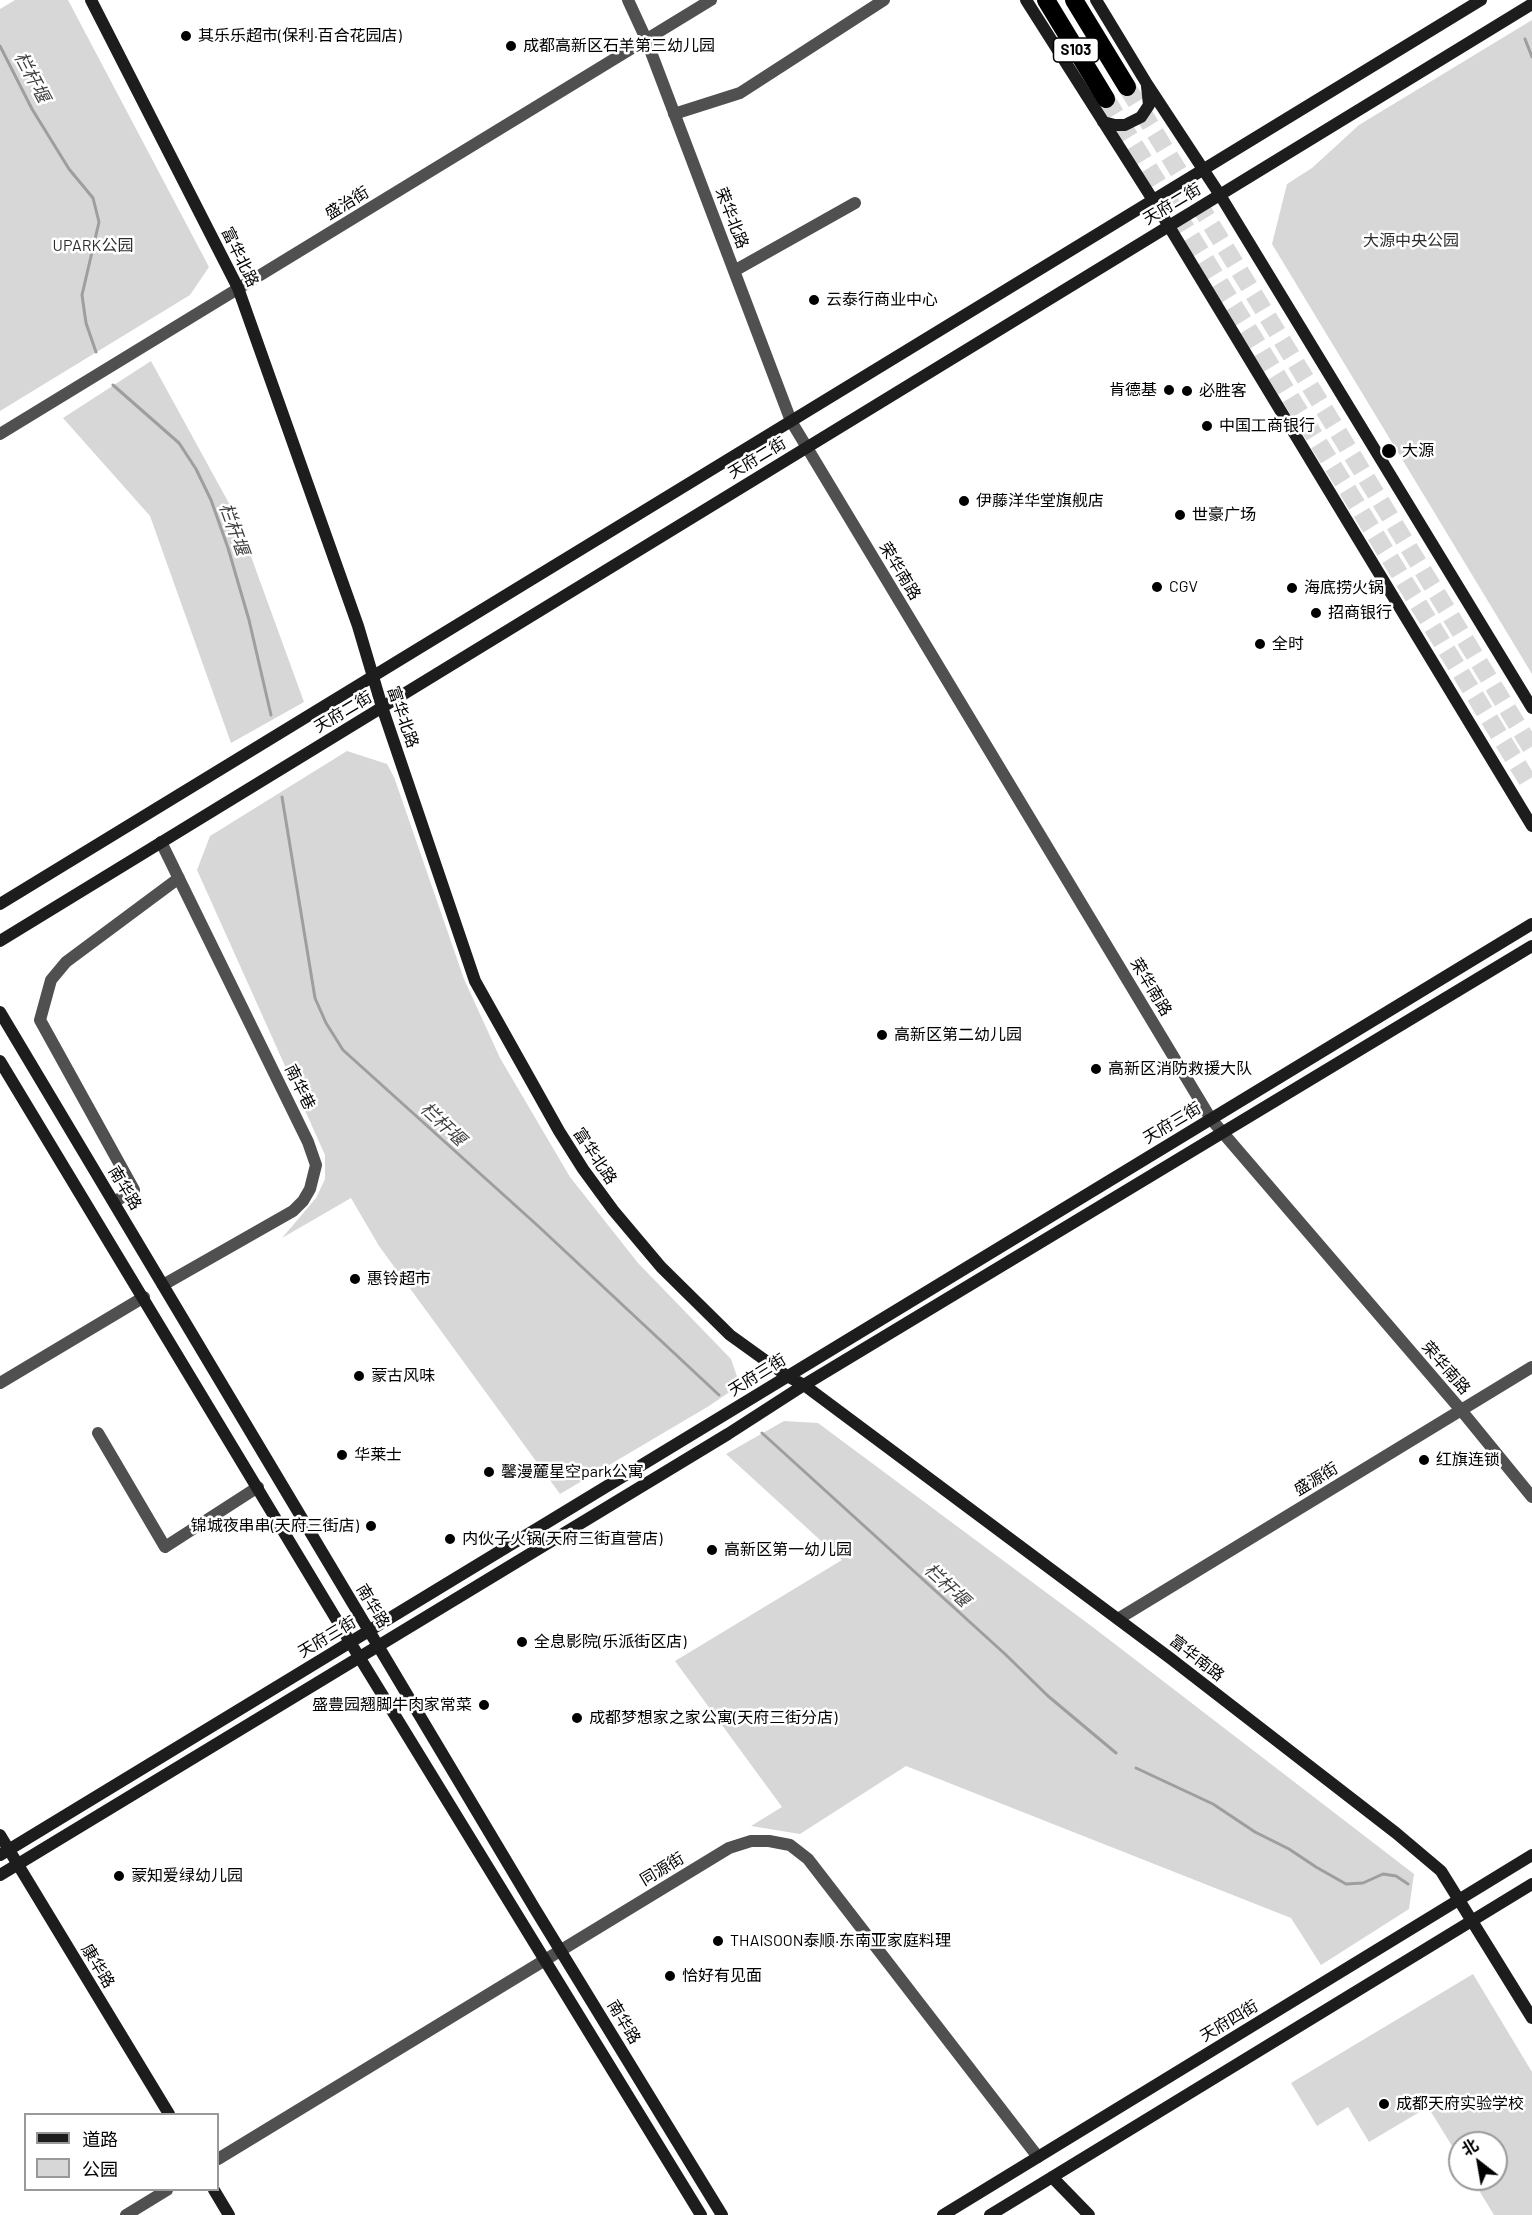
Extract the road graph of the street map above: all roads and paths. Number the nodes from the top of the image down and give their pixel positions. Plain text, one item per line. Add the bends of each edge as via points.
1 (91, 0) edge
2 (628, 0) edge
3 (711, 0) edge
4 (884, 0) edge
5 (1026, 0) edge
6 (1046, 0) edge
7 (1074, 0) edge
8 (1096, 0) edge
9 (1480, 0) edge
10 (1532, 4) edge
11 (646, 39) junction
12 (1147, 84) junction
13 (1127, 87) tunnel mouth
14 (1106, 99) tunnel mouth
15 (674, 114) junction
16 (1103, 122) junction
17 (1202, 170) junction
18 (1220, 195) junction
19 (1153, 200) junction
20 (855, 202) dead end
21 (1168, 226) junction
22 (734, 271) junction
23 (238, 288) junction
24 (791, 421) junction
25 (0, 434) edge
26 (807, 447) junction
27 (372, 676) junction
28 (382, 707) junction
29 (1532, 708) edge
30 (1532, 826) edge
31 (161, 842) junction
32 (179, 878) junction
33 (0, 904) edge
34 (1532, 924) edge
35 (0, 941) edge
36 (1532, 946) edge
37 (0, 1012) edge
38 (0, 1061) edge
39 (1211, 1119) junction
40 (1222, 1134) junction
41 (114, 1202) junction
42 (163, 1285) junction
43 (144, 1297) junction
44 (1532, 1367) edge
45 (787, 1376) junction
46 (0, 1383) edge
47 (804, 1385) junction
48 (1461, 1410) junction
49 (98, 1433) dead end
50 (258, 1487) junction
51 (1532, 1497) edge
52 (1118, 1619) junction
53 (369, 1631) junction
54 (350, 1642) junction
55 (378, 1646) junction
56 (360, 1657) junction
57 (0, 1835) edge
58 (4, 1852) edge
59 (1532, 1855) edge
60 (18, 1864) junction
61 (0, 1875) edge
62 (1532, 1884) edge
63 (1460, 1900) junction
64 (1472, 1920) junction
65 (560, 1949) junction
66 (544, 1960) junction
67 (1532, 2018) edge
68 (168, 2113) edge
69 (1038, 2157) junction
70 (219, 2158) edge
71 (1052, 2177) junction
72 (165, 2191) edge
73 (215, 2191) edge
74 (126, 2215) edge
75 (229, 2215) edge
76 (701, 2215) edge
77 (722, 2215) edge
78 (943, 2215) edge
79 (990, 2215) edge
80 (1089, 2215) edge

1 - 23 main road, 富华北路
2 - 11 street, 荣华北路
3 - 11 street, 盛治街
4 - 15 street via 740,93
5 - 16 main road
6 - 14 highway, S103
7 - 13 highway, S103
8 - 12 main road
9 - 17 main road, 天府二街
10 - 18 main road, 天府二街
11 - 15 street, 荣华北路
11 - 23 street, 盛治街
12 - 16 main road via 1149,105 1141,117 1125,125
12 - 17 main road
15 - 22 street, 荣华北路
16 - 19 main road
17 - 18 main road
17 - 19 main road, 天府二街
18 - 21 main road, 天府二街
18 - 29 main road
19 - 21 main road
19 - 24 main road, 天府二街
20 - 22 street
21 - 26 main road, 天府二街
21 - 30 main road
22 - 24 street, 荣华北路
23 - 25 street, 盛治街
23 - 27 main road, 富华北路 via 358,626
24 - 26 street, 荣华北路
24 - 27 main road, 天府二街
26 - 28 main road, 天府二街
26 - 39 street, 荣华南路
27 - 28 main road, 富华北路
27 - 33 main road, 天府二街
28 - 31 main road, 天府二街
28 - 45 main road, 富华北路 via 475,981 559,1131 613,1210 661,1267 730,1335
31 - 32 street, 南华巷
31 - 35 main road, 天府二街
32 - 41 street via 66,962 51,980 40,1020 134,1190
32 - 42 street, 南华巷 via 316,1165 310,1189 293,1211
34 - 39 main road, 天府三街
36 - 40 main road, 天府三街
37 - 41 main road, 南华路
38 - 43 main road
39 - 40 street, 荣华南路
39 - 45 main road, 天府三街
40 - 47 main road, 天府三街
40 - 48 street, 荣华南路
41 - 42 main road, 南华路
42 - 53 main road, 南华路
43 - 46 street
43 - 50 main road
44 - 48 street, 盛源街
45 - 47 main road, 富华南路
45 - 53 main road, 天府三街
47 - 52 main road, 富华南路
47 - 55 main road, 天府三街
48 - 51 street, 荣华南路
48 - 52 street, 盛源街
49 - 50 street via 165,1547
50 - 54 main road
52 - 63 main road, 富华南路 via 1396,1833 1441,1871
53 - 54 main road, 天府三街
53 - 55 main road, 南华路
54 - 56 main road
54 - 58 main road, 天府三街
55 - 56 main road, 天府三街
55 - 65 main road, 南华路
56 - 60 main road, 天府三街
56 - 66 main road
57 - 58 main road, 康华路
58 - 60 main road, 康华路
59 - 63 main road, 天府四街
60 - 61 main road, 天府三街
60 - 68 main road, 康华路
62 - 64 main road
63 - 64 main road, 富华南路
63 - 69 main road, 天府四街
64 - 67 main road, 富华南路
64 - 71 main road
65 - 66 street, 同源街
65 - 69 street, 同源街 via 729,1848 751,1840 790,1845 808,1859
65 - 77 main road, 南华路
66 - 70 street, 同源街
66 - 76 main road
69 - 78 main road, 天府四街
71 - 79 main road
71 - 80 main road
72 - 74 street
73 - 75 main road

